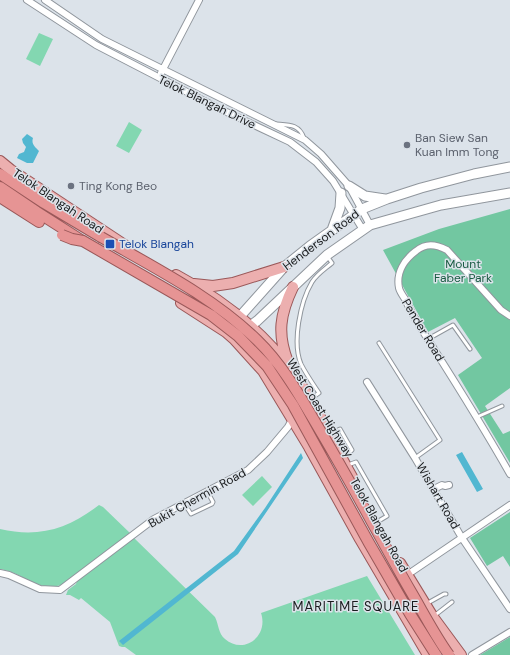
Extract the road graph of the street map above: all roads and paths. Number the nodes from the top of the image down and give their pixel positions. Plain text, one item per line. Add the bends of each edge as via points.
1 (27, 0) edge
2 (45, 0) edge
3 (199, 0) edge
4 (163, 70) junction
5 (159, 78) junction
6 (0, 161) edge
7 (510, 167) edge
8 (0, 174) edge
9 (0, 186) edge
10 (349, 186) junction
11 (0, 192) edge
12 (341, 193) junction
13 (510, 193) edge
14 (0, 197) edge
15 (387, 199) junction
16 (362, 209) junction
17 (354, 214) junction
18 (367, 228) junction
19 (332, 230) junction
20 (83, 241) junction
21 (327, 255) junction
22 (144, 258) junction
23 (284, 267) junction
24 (138, 277) junction
25 (192, 284) junction
26 (293, 287) junction
27 (510, 316) edge
28 (240, 317) junction
29 (250, 326) junction
30 (230, 335) junction
31 (428, 339) junction
32 (379, 343) dead end
33 (470, 349) dead end
34 (290, 370) junction
35 (367, 382) dead end
36 (308, 396) junction
37 (502, 406) dead end
38 (477, 417) junction
39 (293, 420) junction
40 (415, 458) junction
41 (510, 474) edge
42 (447, 485) dead end
43 (207, 491) junction
44 (435, 491) junction
45 (184, 504) junction
46 (510, 505) edge
47 (462, 538) junction
48 (369, 553) junction
49 (0, 573) edge
50 (407, 575) junction
51 (446, 594) dead end
52 (452, 602) dead end
53 (425, 604) junction
54 (510, 610) edge
55 (433, 617) junction
56 (510, 632) edge
57 (428, 655) edge
58 (436, 655) edge
59 (442, 655) edge
60 (449, 655) edge
61 (461, 655) edge
62 (472, 655) edge

1 - 5 street, Telok Blangah Drive via 96,45
2 - 4 street, Telok Blangah Drive via 102,39
3 - 4 street
4 - 5 street
4 - 10 street, Telok Blangah Drive via 305,140
5 - 12 street, Telok Blangah Drive via 290,142 316,162
6 - 22 main road, Telok Blangah Road
7 - 15 main road, Henderson Road via 474,174
8 - 60 highway, West Coast Highway, bridge via 201,296 233,319 262,345 300,396
9 - 20 highway, West Coast Highway
10 - 15 main road via 365,196
10 - 16 street, Telok Blangah Drive
11 - 24 main road, Telok Blangah Road via 59,232
12 - 17 street, Telok Blangah Drive
12 - 19 main road via 340,208
13 - 18 main road, Henderson Road via 441,205
14 - 20 highway, bridge via 62,235
15 - 16 main road, Henderson Road
16 - 17 main road, Henderson Road
16 - 18 street, Telok Blangah Drive
17 - 18 street, Telok Blangah Drive
17 - 19 main road, Henderson Road
18 - 21 main road, Henderson Road
19 - 23 main road, Henderson Road
20 - 58 highway, West Coast Highway, bridge via 211,315 238,336 267,366 293,405 369,543
21 - 26 main road, Henderson Road
21 - 36 lane via 332,263 312,282 298,328 297,352 301,364 319,393
22 - 24 main road via 146,269
22 - 25 main road, Telok Blangah Road
23 - 25 main road via 233,284
23 - 28 main road, Henderson Road
24 - 30 main road, Telok Blangah Road
25 - 28 main road, Telok Blangah Road
26 - 29 main road, Henderson Road
26 - 34 main road via 281,327 282,344
27 - 31 street, Pender Road via 501,310 447,250 439,246 423,247 406,260 400,272 400,288 409,310
28 - 29 main road, Telok Blangah Road
28 - 30 main road, Henderson Road
29 - 30 main road, Henderson Road
29 - 34 main road, Telok Blangah Road
30 - 39 main road, Telok Blangah Road via 263,371
31 - 33 lane via 453,325
31 - 38 street, Pender Road
32 - 40 lane via 440,440
34 - 36 main road, Telok Blangah Road
35 - 40 street, Wishart Road
36 - 39 street, Bukit Chermin Road
36 - 50 main road, Telok Blangah Road
37 - 38 lane
38 - 41 street, Pender Road
39 - 43 street, Bukit Chermin Road via 267,452 248,470
39 - 48 main road, Telok Blangah Road
40 - 44 street, Wishart Road
42 - 44 street via 442,485
43 - 45 street, Bukit Chermin Road
43 - 45 lane via 212,504 191,514
44 - 47 street, Wishart Road
45 - 49 street, Bukit Chermin Road via 154,519 60,590 40,589
46 - 47 street
47 - 50 street
47 - 54 street, Wishart Road
48 - 57 main road, Telok Blangah Road
48 - 59 highway
50 - 53 main road, Telok Blangah Road
51 - 53 lane
52 - 55 lane
53 - 55 main road, Telok Blangah Road
55 - 61 main road, Telok Blangah Road
56 - 62 street

